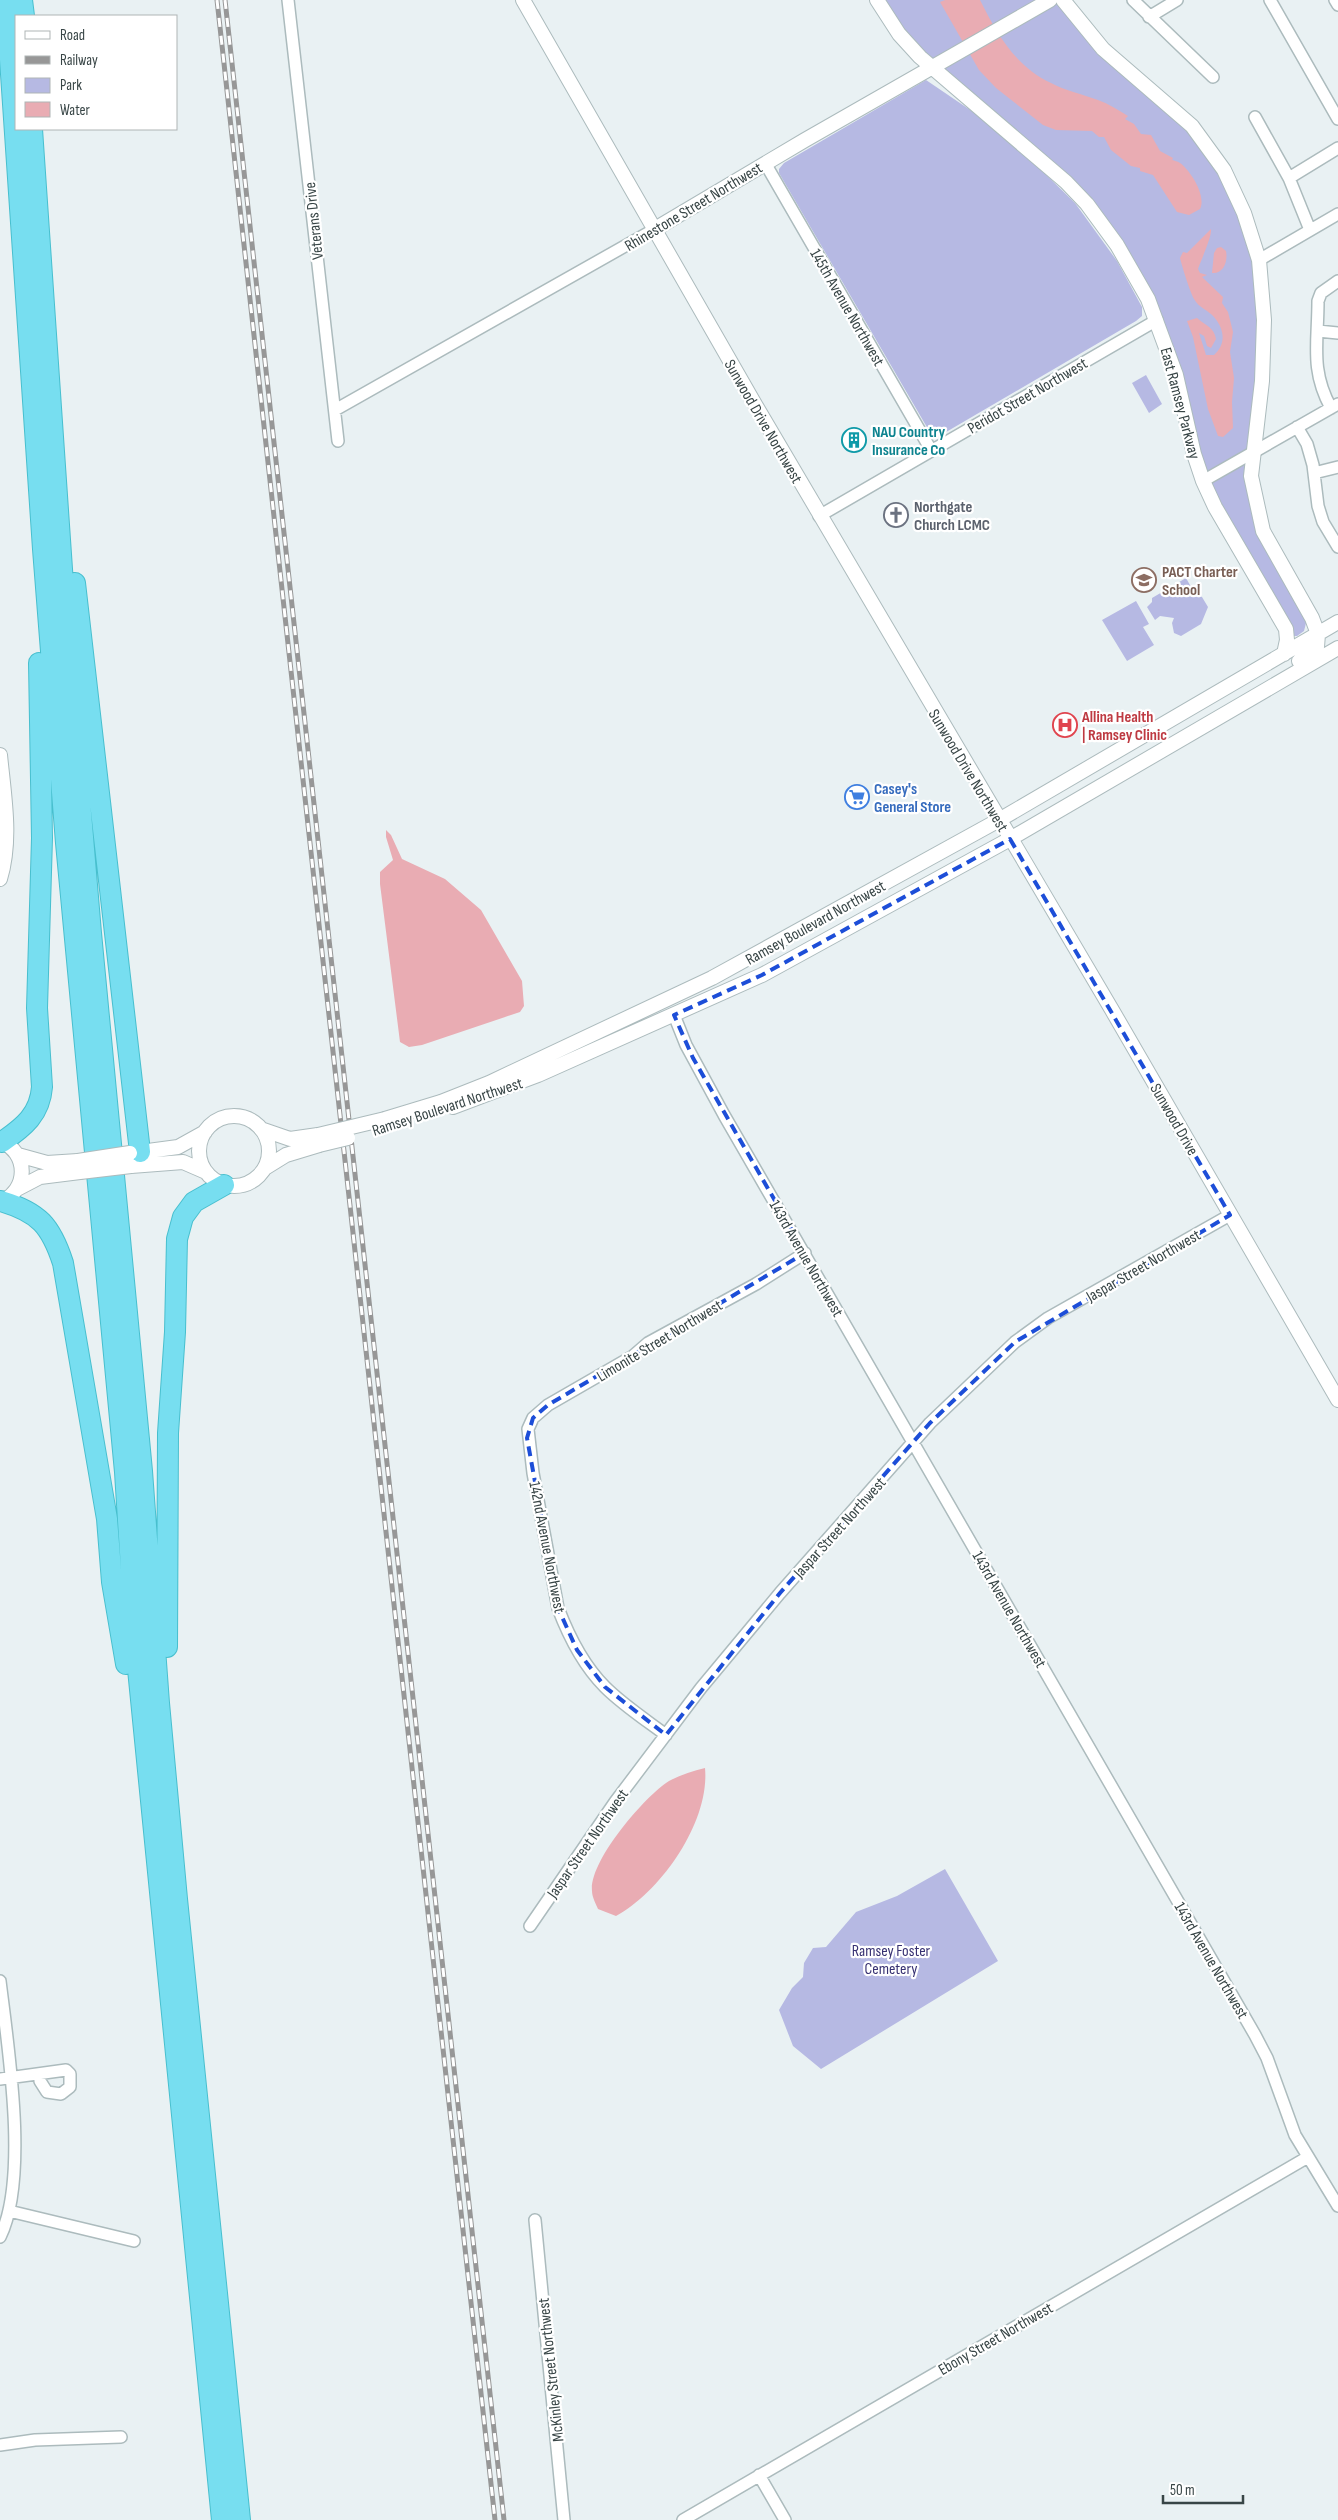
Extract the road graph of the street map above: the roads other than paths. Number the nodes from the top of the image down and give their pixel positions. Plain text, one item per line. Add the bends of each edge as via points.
1 (6, 0) edge
2 (22, 0) edge
3 (288, 0) edge
4 (523, 0) edge
5 (877, 0) edge
6 (1050, 0) edge
7 (1063, 0) edge
8 (1133, 0) edge
9 (1177, 0) edge
10 (1270, 0) edge
11 (1335, 0) edge
12 (1338, 5) edge
13 (24, 15) edge
14 (1150, 17) junction
15 (934, 67) junction
16 (1213, 77) dead end
17 (1255, 117) dead end
18 (1338, 119) edge
19 (32, 130) edge
20 (1338, 148) edge
21 (765, 163) junction
22 (1289, 178) junction
23 (1338, 214) edge
24 (656, 230) junction
25 (1310, 230) junction
26 (1258, 260) junction
27 (1338, 281) edge
28 (1157, 320) junction
29 (1318, 331) junction
30 (1338, 332) edge
31 (1335, 406) edge
32 (335, 410) junction
33 (1297, 427) junction
34 (338, 441) dead end
35 (931, 450) junction
36 (1254, 452) junction
37 (54, 457) junction
38 (1338, 467) edge
39 (1314, 473) junction
40 (1202, 482) junction
41 (819, 516) junction
42 (1338, 547) edge
43 (43, 549) junction
44 (1338, 622) edge
45 (1318, 634) junction
46 (1338, 648) edge
47 (1284, 654) junction
48 (1173, 744) junction
49 (0, 755) edge
50 (999, 820) junction
51 (1010, 839) junction
52 (0, 879) edge
53 (674, 1015) junction
54 (385, 1123) junction
55 (261, 1129) junction
56 (205, 1132) junction
57 (319, 1140) junction
58 (1, 1141) edge
59 (18, 1155) junction
60 (134, 1157) junction
61 (79, 1166) junction
62 (265, 1168) junction
63 (206, 1172) junction
64 (224, 1185) junction
65 (17, 1189) junction
66 (0, 1201) edge
67 (1230, 1215) junction
68 (805, 1253) junction
69 (1338, 1400) edge
70 (528, 1438) joint
71 (914, 1443) junction
72 (666, 1735) junction
73 (164, 1764) junction
74 (154, 1828) junction
75 (530, 1926) dead end
76 (0, 1981) edge
77 (1, 2004) edge
78 (40, 2074) dead end
79 (5, 2079) edge
80 (1308, 2157) junction
81 (0, 2192) edge
82 (12, 2194) junction
83 (1338, 2206) edge
84 (9, 2211) junction
85 (535, 2220) dead end
86 (0, 2237) edge
87 (134, 2241) dead end
88 (121, 2437) dead end
89 (0, 2445) edge
90 (759, 2475) junction
91 (222, 2520) edge
92 (240, 2520) edge
93 (564, 2520) edge
94 (683, 2520) edge
95 (785, 2520) edge

1 - 43 highway
2 - 13 highway
3 - 32 street, Veterans Drive
4 - 24 street, Sunwood Drive Northwest
5 - 15 street, East Ramsey Parkway via 899,34
6 - 15 street, Rhinestone Street Northwest
7 - 26 street via 1103,49 1192,126 1209,146 1236,192
8 - 14 street
9 - 14 street
10 - 18 street
11 - 12 street
14 - 16 street
15 - 21 street, Rhinestone Street Northwest
15 - 28 street, East Ramsey Parkway via 1044,160 1086,204 1134,273
17 - 22 street
19 - 37 highway
20 - 22 street
21 - 24 street, Rhinestone Street Northwest
21 - 35 street, 145th Avenue Northwest
22 - 25 street
23 - 25 street
24 - 32 street, Rhinestone Street Northwest
24 - 41 street, Sunwood Drive Northwest
25 - 26 street
26 - 36 street via 1265,349
27 - 29 street via 1321,293
28 - 35 street, Peridot Street Northwest
28 - 40 street, East Ramsey Parkway via 1176,375
29 - 30 street
29 - 31 street via 1318,381
31 - 33 street
32 - 34 street, Veterans Drive
33 - 36 street
33 - 39 street via 1307,444
35 - 41 street, Peridot Street Northwest
36 - 40 street
36 - 45 street via 1250,476 1263,531
37 - 60 highway via 74,569
37 - 73 highway via 75,752 141,1461
38 - 39 street
39 - 42 street via 1323,522
40 - 47 street, East Ramsey Parkway via 1286,629
41 - 50 street, Sunwood Drive Northwest
43 - 58 highway via 38,624 42,810 37,1008 42,1087 34,1115 19,1131
43 - 74 highway via 74,938 125,1472 136,1649
44 - 45 street, Ramsey Boulevard Northwest
45 - 47 street, Ramsey Boulevard Northwest
45 - 48 street via 1317,647 1311,654 1182,728
46 - 48 street, Ramsey Boulevard Northwest
47 - 50 street, Ramsey Boulevard Northwest
48 - 51 street, Ramsey Boulevard Northwest
49 - 52 street via 6,840
50 - 51 street, Sunwood Drive Northwest
50 - 54 street, Ramsey Boulevard Northwest via 795,934 679,994 489,1083
51 - 53 street, Ramsey Boulevard Northwest via 770,971
51 - 67 street, Sunwood Drive
53 - 54 street, Ramsey Boulevard Northwest via 538,1075 459,1105
53 - 68 street, 143rd Avenue Northwest via 697,1066
54 - 57 street, Ramsey Boulevard Northwest, bridge
55 - 56 street via 247,1118 235,1116 218,1120
55 - 57 street, Ramsey Boulevard Northwest via 290,1139
55 - 62 street via 269,1145
56 - 60 street via 178,1147
56 - 63 street via 200,1152
57 - 62 street, Ramsey Boulevard Northwest via 286,1154
58 - 59 street
59 - 61 street via 47,1163
59 - 65 street via 22,1170
60 - 61 street, bridge
60 - 63 street via 183,1162
61 - 65 street via 40,1177
62 - 64 street via 248,1184
63 - 64 street
64 - 73 highway via 194,1202 183,1217 176,1239 175,1332 167,1443
65 - 66 street
66 - 74 highway via 24,1208 43,1222 58,1245 63,1263 107,1519 112,1582
67 - 69 street, Sunwood Drive
67 - 71 street, Jaspar Street Northwest via 1048,1318 1015,1342 930,1423
68 - 70 street, Limonite Street Northwest via 548,1405 533,1418
68 - 71 street, 143rd Avenue Northwest
70 - 72 street, 142nd Avenue Northwest via 558,1608 566,1629 605,1688
71 - 72 street, Jaspar Street Northwest via 780,1593
71 - 80 street, 143rd Avenue Northwest via 1255,2035 1287,2117
72 - 75 street, Jaspar Street Northwest via 615,1802
73 - 92 highway
74 - 91 highway
76 - 77 street
77 - 79 street
78 - 79 street
79 - 82 street via 14,2153
80 - 83 street, 143rd Avenue Northwest
80 - 90 street, Ebony Street Northwest
81 - 82 street
82 - 84 street
84 - 86 street
84 - 87 street
85 - 93 street, McKinley Street Northwest
88 - 89 street via 34,2440
90 - 94 street, Ebony Street Northwest
90 - 95 street

